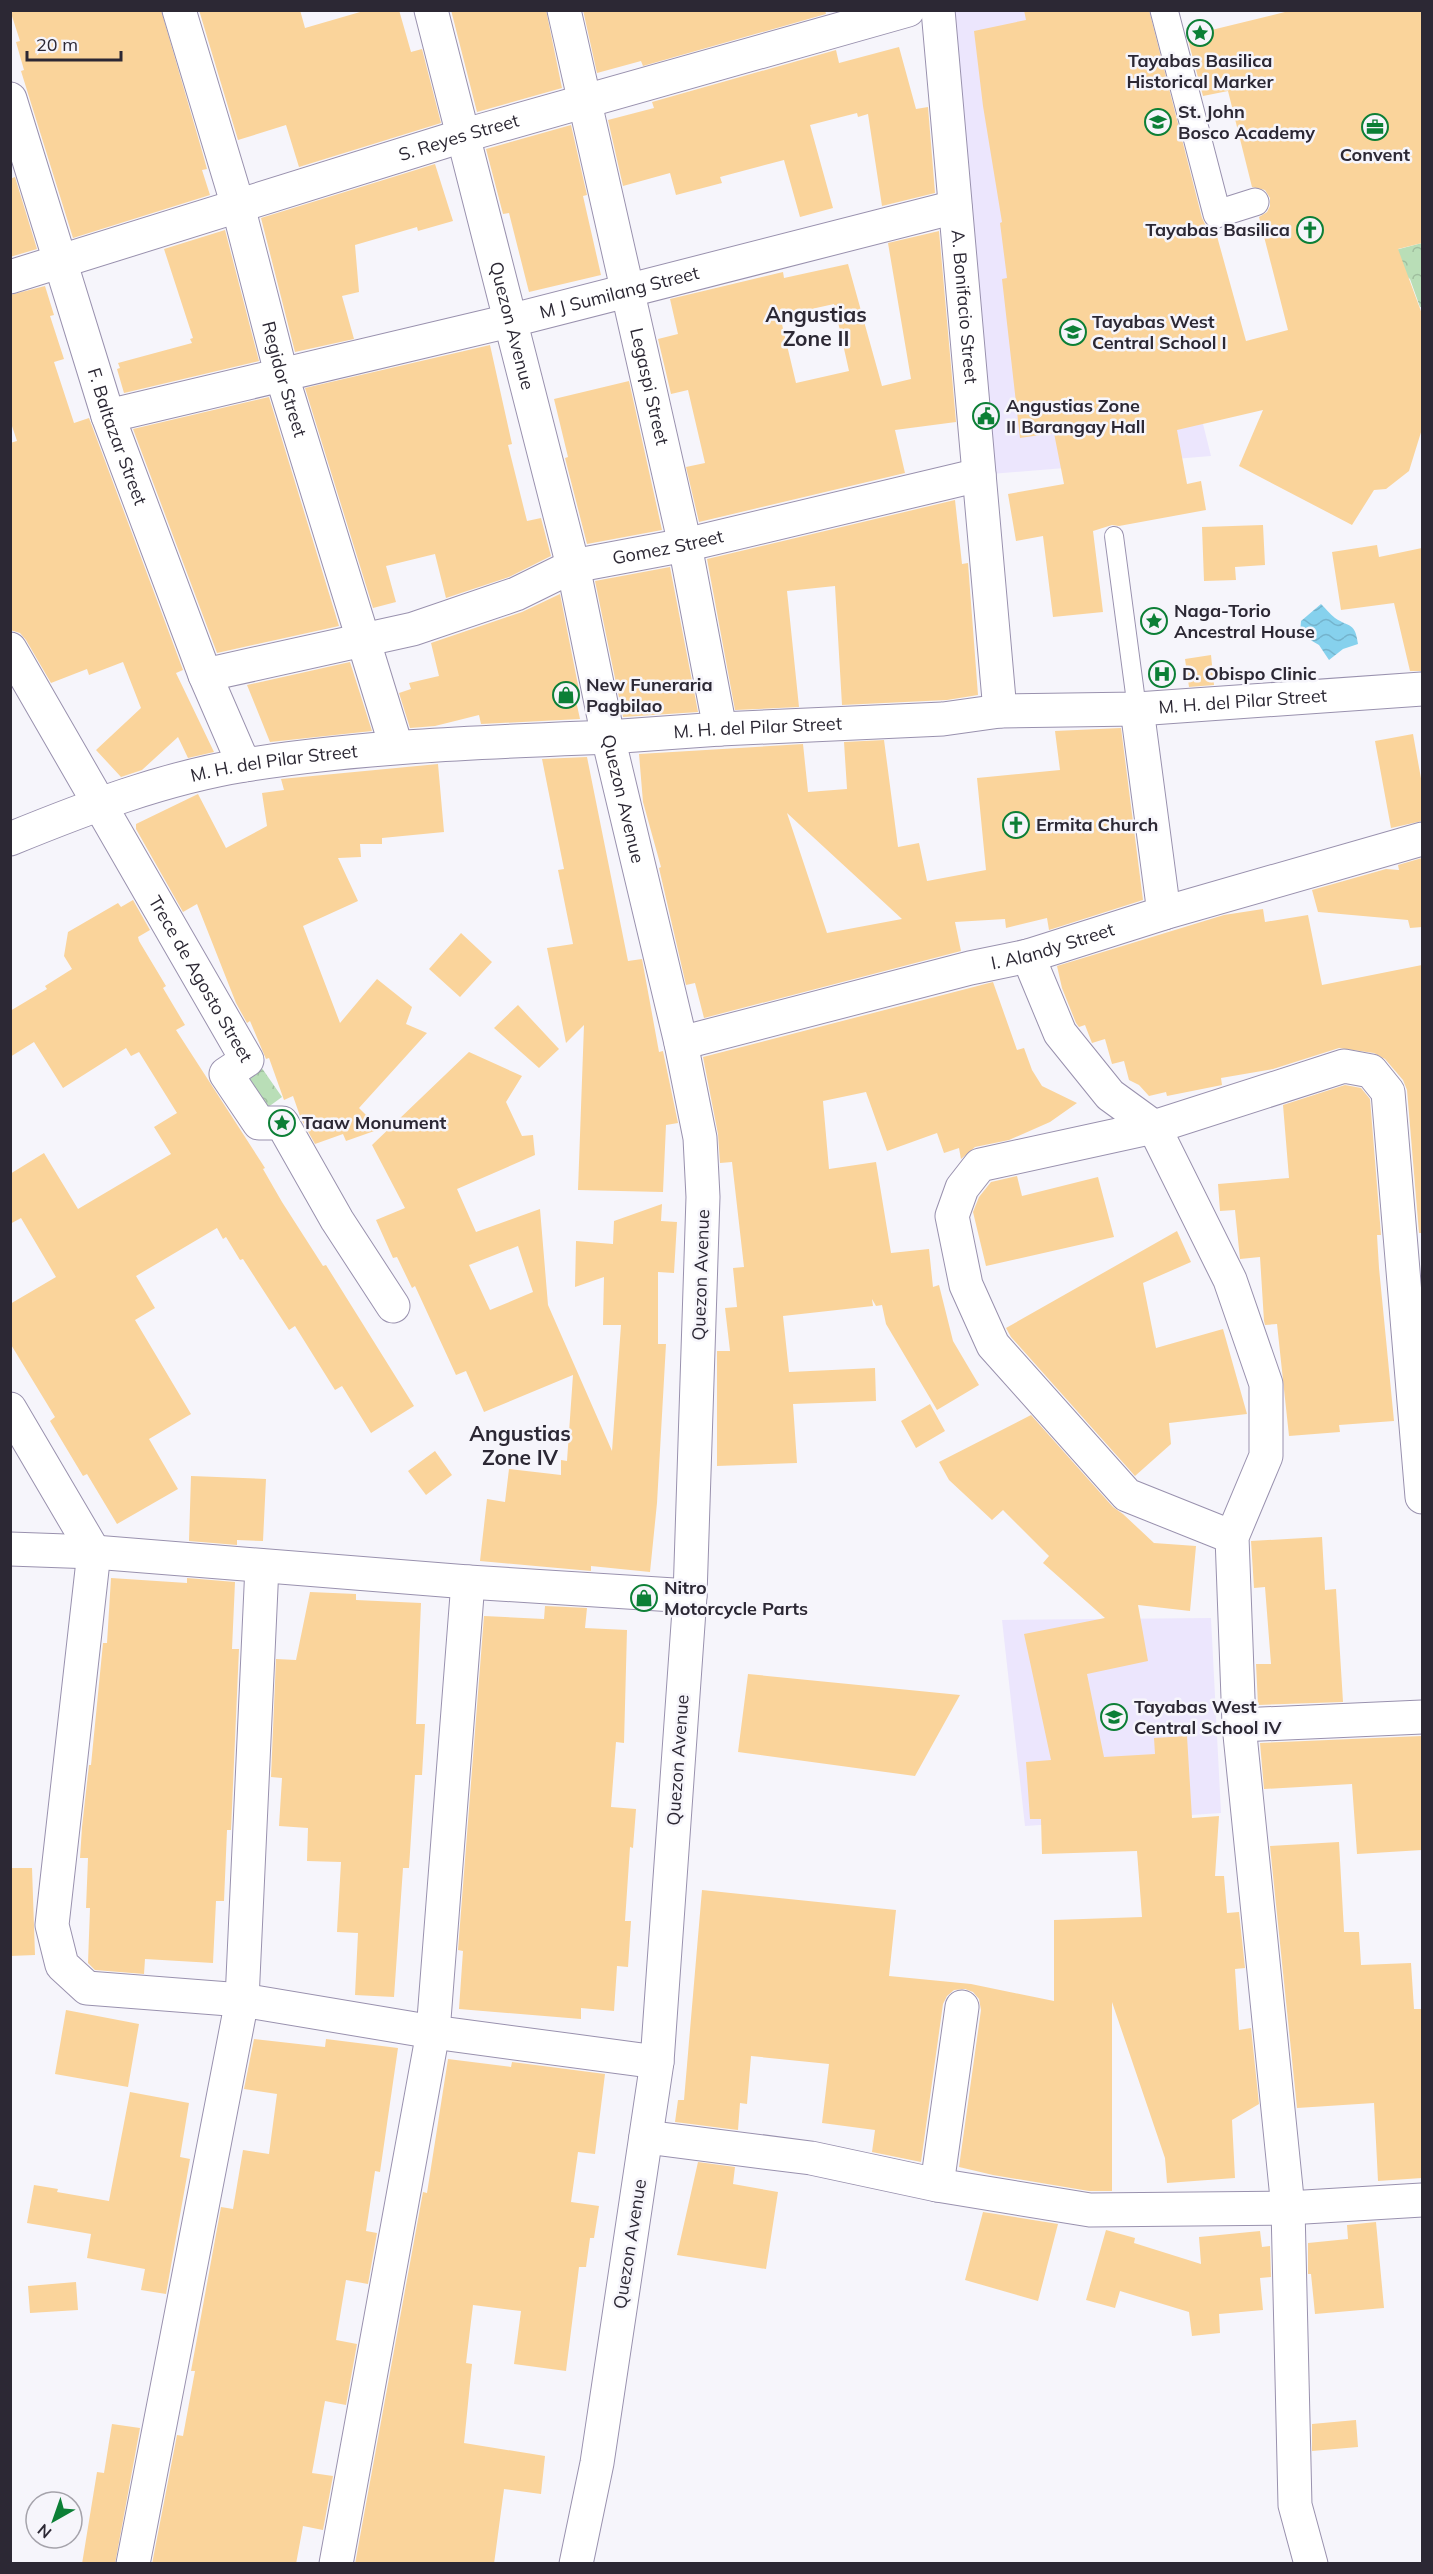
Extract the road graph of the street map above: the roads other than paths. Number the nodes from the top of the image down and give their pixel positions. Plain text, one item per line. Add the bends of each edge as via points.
1 (179, 10) edge
2 (431, 10) edge
3 (564, 10) edge
4 (908, 10) edge
5 (938, 10) edge
6 (1164, 10) edge
7 (10, 99) edge
8 (584, 102) junction
9 (462, 136) junction
10 (1255, 202) dead end
11 (238, 206) junction
12 (955, 207) junction
13 (60, 261) junction
14 (10, 277) edge
15 (628, 291) junction
16 (509, 321) junction
17 (281, 374) junction
18 (108, 416) junction
19 (979, 475) junction
20 (1114, 536) dead end
21 (685, 545) junction
22 (573, 566) junction
23 (364, 641) junction
24 (10, 649) edge
25 (206, 675) junction
26 (1422, 689) edge
27 (1137, 709) junction
28 (1000, 711) junction
29 (720, 729) junction
30 (608, 737) junction
31 (396, 746) junction
32 (244, 765) junction
33 (99, 802) junction
34 (1422, 838) edge
35 (10, 839) edge
36 (1164, 913) junction
37 (1028, 956) junction
38 (681, 1043) junction
39 (1154, 1127) junction
40 (393, 1306) dead end
41 (10, 1409) edge
42 (1422, 1497) edge
43 (1232, 1537) junction
44 (10, 1549) edge
45 (94, 1552) junction
46 (262, 1566) junction
47 (468, 1582) junction
48 (690, 1596) junction
49 (1422, 1717) edge
50 (1239, 1725) junction
51 (242, 2000) junction
52 (962, 2007) dead end
53 (433, 2032) junction
54 (657, 2062) junction
55 (646, 2137) junction
56 (938, 2185) junction
57 (1422, 2200) edge
58 (1288, 2208) junction
59 (133, 2564) edge
60 (336, 2564) edge
61 (576, 2564) edge
62 (1311, 2564) edge

1 - 11 street, Regidor Street
2 - 9 street, Quezon Avenue
3 - 8 street, Legaspi Street
4 - 8 street, S. Reyes Street
5 - 12 street, A. Bonifacio Street
6 - 10 street via 1217,214
7 - 13 street, F. Baltazar Street
8 - 9 street, S. Reyes Street
8 - 15 street, Legaspi Street
9 - 11 street, S. Reyes Street
9 - 16 street, Quezon Avenue
11 - 13 street, S. Reyes Street
11 - 17 street, Regidor Street
12 - 15 street, M J Sumilang Street
12 - 19 street, A. Bonifacio Street
13 - 14 street, S. Reyes Street
13 - 18 street, F. Baltazar Street
15 - 16 street, M J Sumilang Street
15 - 21 street, Legaspi Street
16 - 17 street, M J Sumilang Street
16 - 22 street, Quezon Avenue
17 - 18 street, M J Sumilang Street
17 - 23 street, Regidor Street
18 - 25 street, F. Baltazar Street
19 - 21 street, Gomez Street
19 - 28 street, A. Bonifacio Street
20 - 27 lane
21 - 22 street, Gomez Street
21 - 29 street, Legaspi Street
22 - 23 street, Gomez Street via 516,594 413,629
22 - 30 street, Quezon Avenue
23 - 25 street, Gomez Street
23 - 31 street, Regidor Street
24 - 33 street, Trece de Agosto Street
25 - 32 street, F. Baltazar Street
26 - 27 street, M. H. del Pilar Street
27 - 28 street, M. H. del Pilar Street
27 - 36 street
28 - 29 street, M. H. del Pilar Street via 943,719
29 - 30 street, M. H. del Pilar Street
30 - 31 street, M. H. del Pilar Street
30 - 38 street, Quezon Avenue
31 - 32 street, M. H. del Pilar Street
32 - 33 street, M. H. del Pilar Street
33 - 35 street, M. H. del Pilar Street
33 - 40 street, Trece de Agosto Street via 247,1060 226,1074 259,1123 282,1123 337,1220
34 - 36 street, I. Alandy Street
36 - 37 street, I. Alandy Street
37 - 38 street, I. Alandy Street
37 - 39 street via 1060,1033 1110,1095
38 - 48 street, Quezon Avenue via 700,1138 703,1197
39 - 42 street via 1344,1066 1371,1071 1388,1092
39 - 43 street via 1230,1280 1266,1384 1266,1456
39 - 43 street via 980,1165 962,1188 952,1216 966,1285 993,1344 1127,1495
41 - 45 street
43 - 50 street
44 - 45 street
45 - 46 street
45 - 51 street via 52,1925 62,1965 87,1988
46 - 47 street
46 - 51 street
47 - 48 street
47 - 53 street
48 - 54 street, Quezon Avenue
49 - 50 street
50 - 58 street
51 - 53 street
51 - 59 street
52 - 56 street
53 - 54 street
53 - 60 street
54 - 55 street, Quezon Avenue
55 - 56 street via 811,2158
55 - 61 street, Quezon Avenue via 597,2463
56 - 58 street via 1090,2210
57 - 58 street
58 - 62 street via 1295,2505

